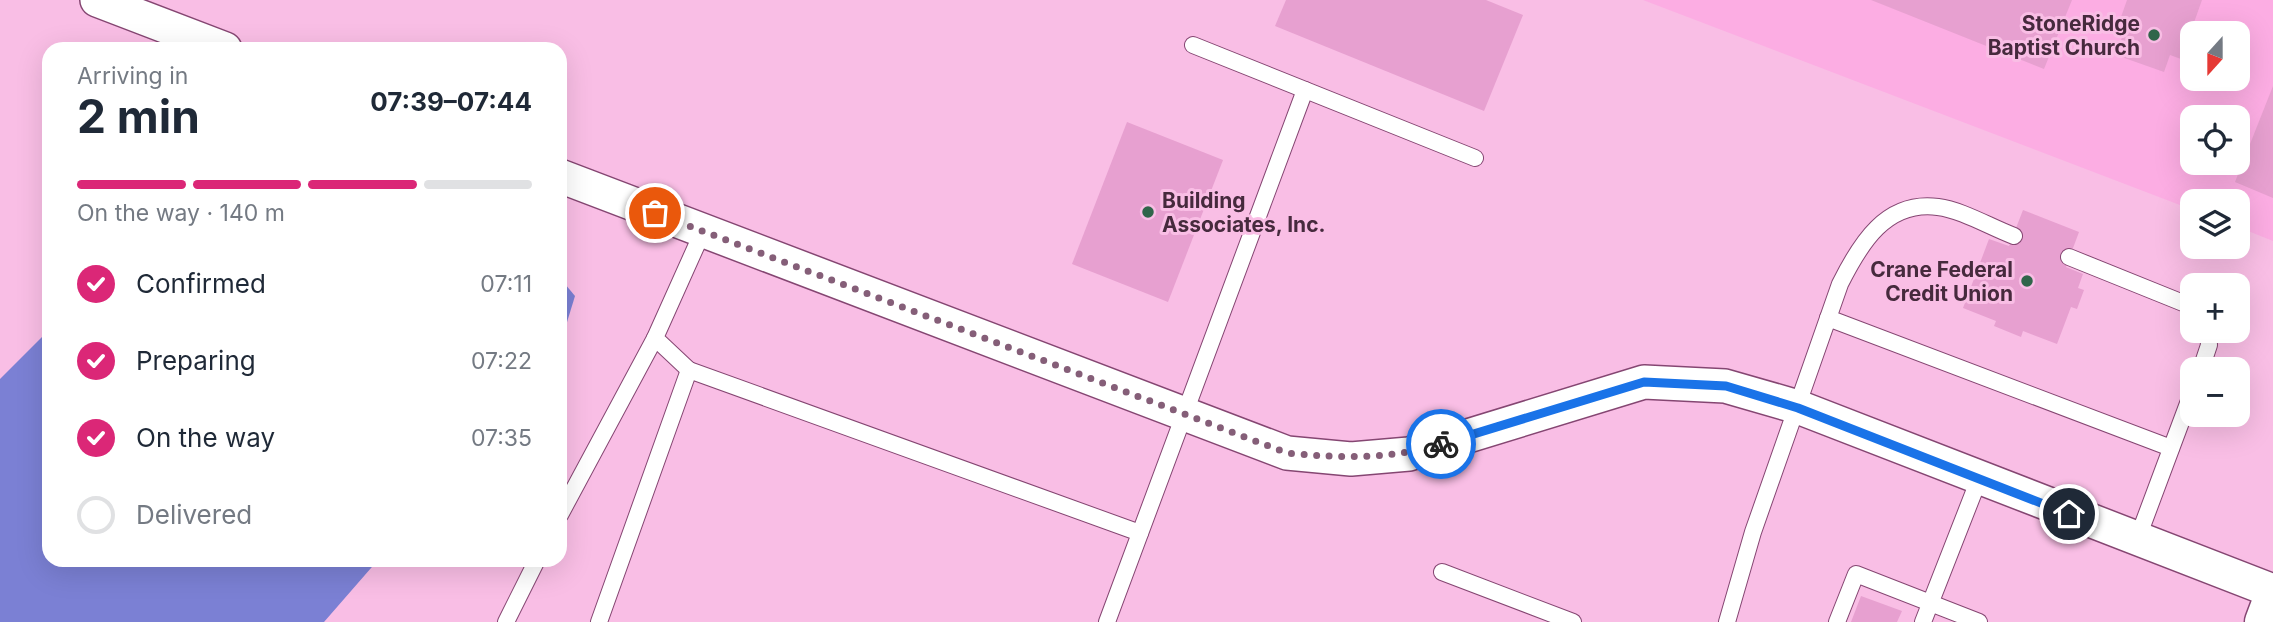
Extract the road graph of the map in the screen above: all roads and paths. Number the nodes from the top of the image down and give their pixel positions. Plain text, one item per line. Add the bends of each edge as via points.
1 (97, 0) edge
2 (207, 42) edge
3 (1193, 45) dead end
4 (1305, 90) junction
5 (1475, 158) dead end
6 (567, 180) edge
7 (703, 231) junction
8 (2014, 236) dead end
9 (2069, 257) dead end
10 (2180, 302) edge
11 (1828, 318) junction
12 (655, 338) junction
13 (689, 370) junction
14 (1798, 408) junction
15 (1184, 414) junction
16 (2180, 424) edge
17 (2171, 448) junction
18 (1979, 480) junction
19 (567, 502) edge
20 (1140, 533) junction
21 (2137, 540) junction
22 (534, 567) edge
23 (1442, 572) dead end
24 (2273, 591) edge
25 (2273, 598) edge
26 (1930, 603) junction
27 (506, 622) edge
28 (599, 622) edge
29 (1107, 622) edge
30 (1573, 622) edge
31 (1727, 622) edge
32 (1837, 622) edge
33 (1923, 622) edge
34 (1979, 622) edge
35 (2264, 622) edge

1 - 2 street
3 - 4 lane
4 - 5 lane
4 - 15 lane
6 - 7 street
7 - 12 lane
7 - 15 street
8 - 11 lane via 1939,207 1905,208 1878,226 1857,250
9 - 10 lane
11 - 14 lane
11 - 17 lane
12 - 13 lane
12 - 19 lane
13 - 20 lane
13 - 28 lane
14 - 15 street via 1726,386 1644,382 1409,454 1351,459 1287,453
14 - 18 street
14 - 31 lane
15 - 20 lane
16 - 17 lane
17 - 21 lane
18 - 21 street
18 - 26 lane
20 - 29 lane
21 - 24 street
22 - 27 lane
23 - 30 lane
25 - 35 main road
26 - 32 lane via 1856,574
26 - 33 lane
26 - 34 lane

